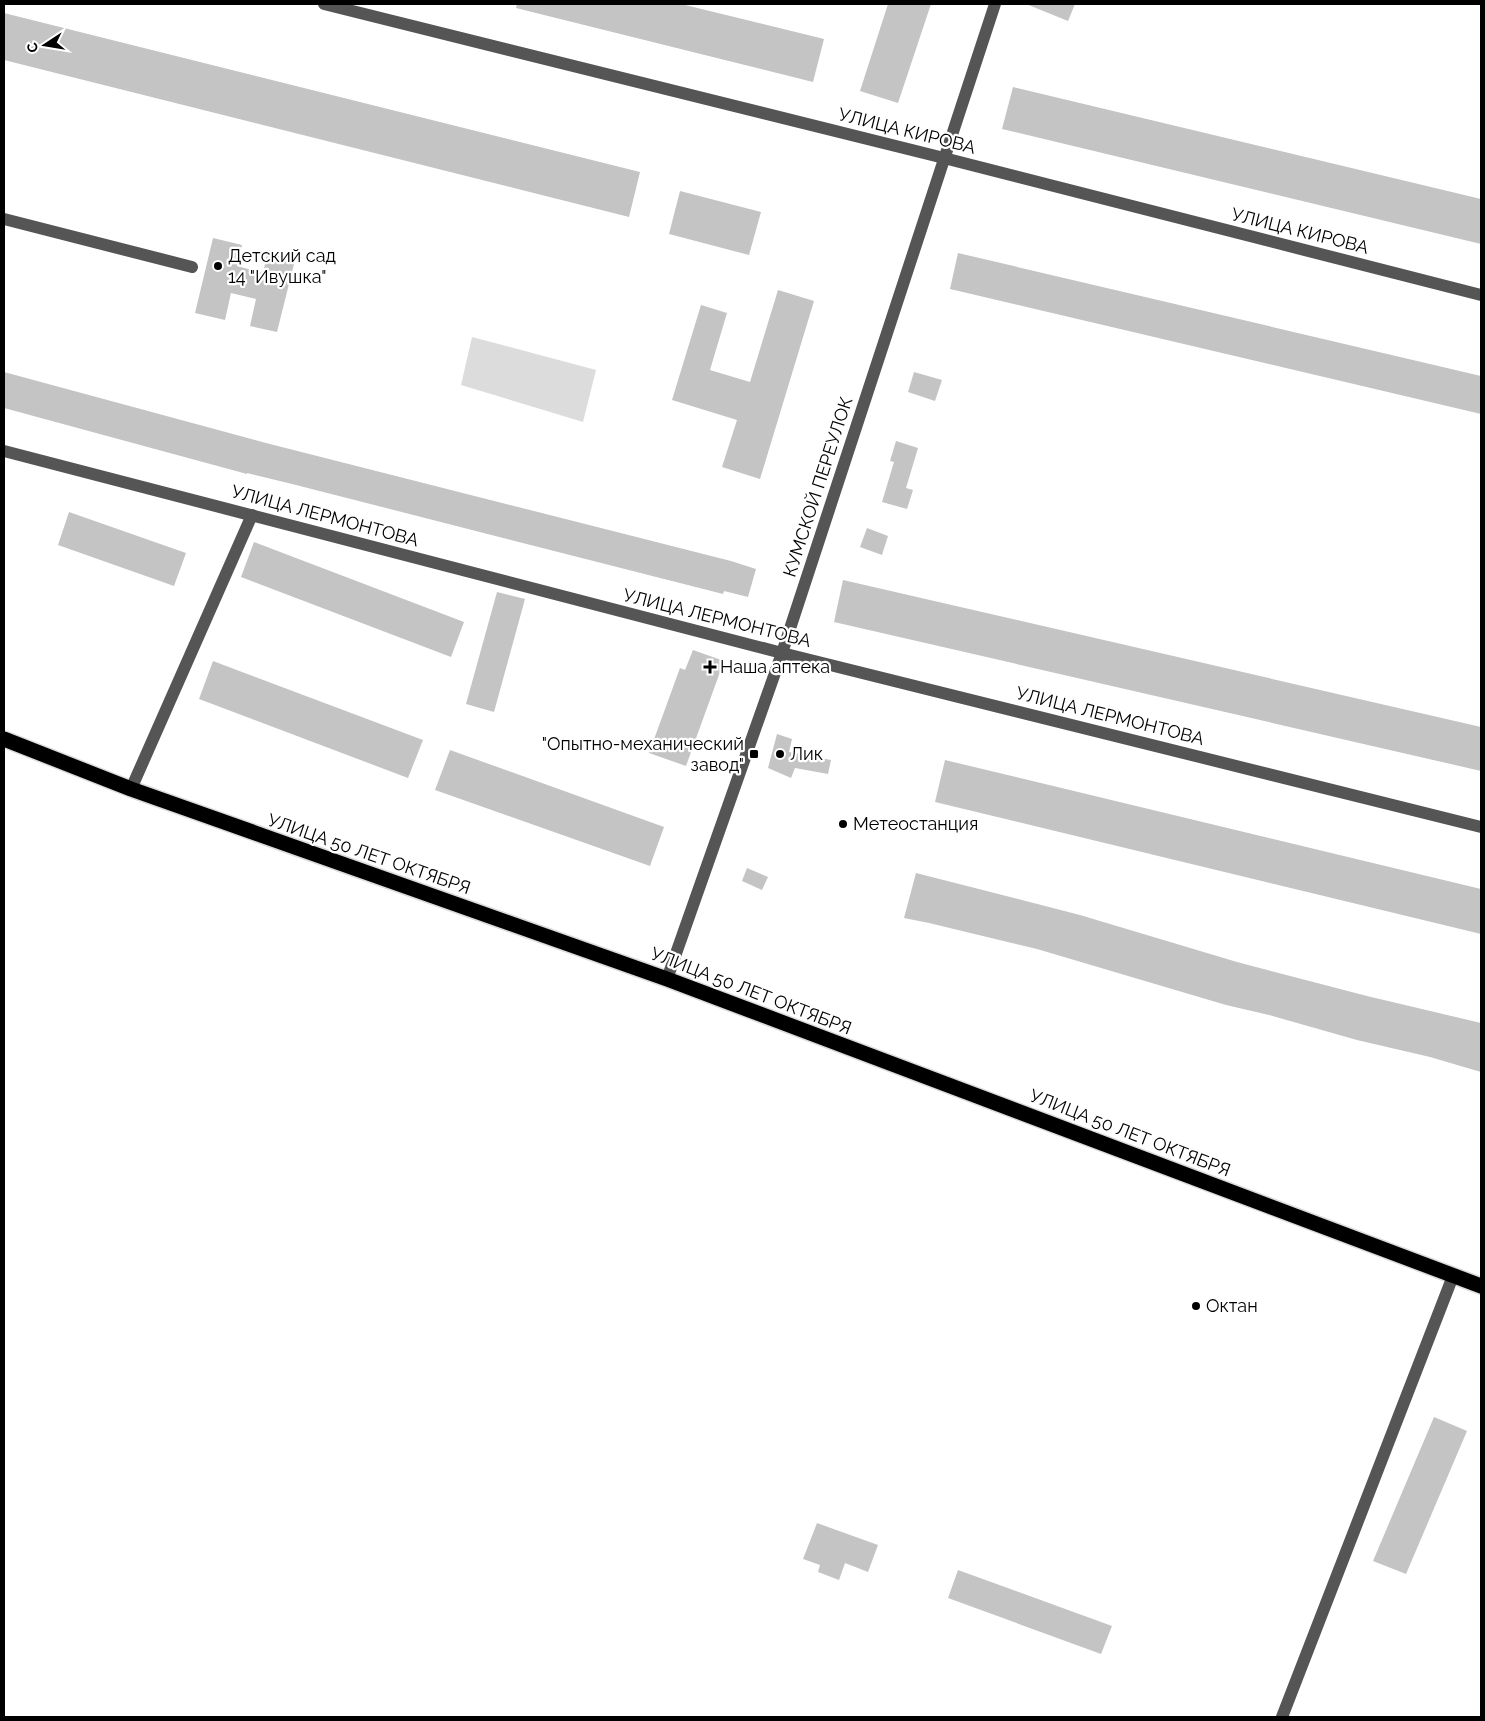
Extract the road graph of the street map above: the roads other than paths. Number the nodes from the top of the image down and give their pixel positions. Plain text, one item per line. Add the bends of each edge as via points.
1 (324, 4) edge
2 (995, 4) edge
3 (944, 158) junction
4 (4, 219) edge
5 (192, 267) dead end
6 (1481, 295) edge
7 (4, 451) edge
8 (252, 515) junction
9 (782, 653) junction
10 (4, 739) edge
11 (130, 789) junction
12 (1481, 827) edge
13 (667, 979) junction
14 (1453, 1276) junction
15 (1481, 1286) edge
16 (1282, 1717) edge

1 - 3 street, УЛИЦА КИРОВА
2 - 3 street, КУМСКОЙ ПЕРЕУЛОК
3 - 6 street, УЛИЦА КИРОВА
3 - 9 street, КУМСКОЙ ПЕРЕУЛОК
4 - 5 street
7 - 8 street, УЛИЦА ЛЕРМОНТОВА
8 - 9 street, УЛИЦА ЛЕРМОНТОВА
8 - 11 street
9 - 12 street, УЛИЦА ЛЕРМОНТОВА
9 - 13 street, КУМСКОЙ ПЕРЕУЛОК
10 - 11 highway, УЛИЦА 50 ЛЕТ ОКТЯБРЯ
11 - 13 highway, УЛИЦА 50 ЛЕТ ОКТЯБРЯ
13 - 14 highway, УЛИЦА 50 ЛЕТ ОКТЯБРЯ
14 - 15 highway, УЛИЦА 50 ЛЕТ ОКТЯБРЯ
14 - 16 street

